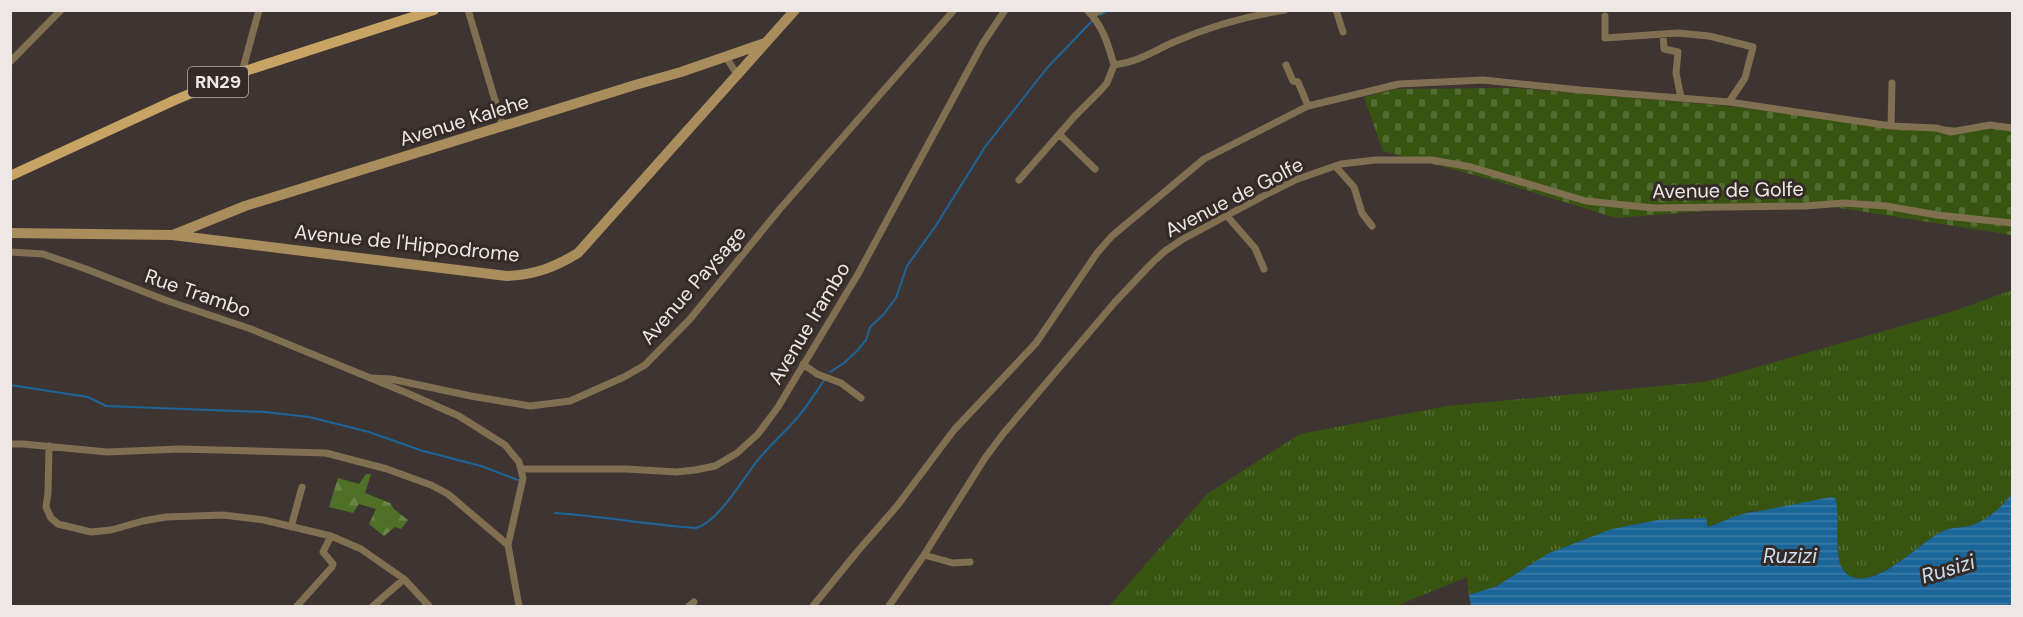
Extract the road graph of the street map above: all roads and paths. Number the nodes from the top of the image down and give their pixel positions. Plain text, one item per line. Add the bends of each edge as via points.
1 (62, 10) edge
2 (260, 10) edge
3 (434, 10) edge
4 (468, 10) edge
5 (795, 10) edge
6 (954, 10) edge
7 (1005, 10) edge
8 (1101, 10) edge
9 (1285, 10) edge
10 (1336, 10) edge
11 (1089, 13) edge
12 (1605, 16) dead end
13 (1343, 32) dead end
14 (1663, 34) junction
15 (768, 42) junction
16 (726, 57) junction
17 (10, 62) edge
18 (1286, 64) dead end
19 (1114, 65) junction
20 (242, 72) junction
21 (738, 76) junction
22 (1892, 83) dead end
23 (1681, 98) junction
24 (1729, 102) junction
25 (1308, 106) junction
26 (1891, 126) junction
27 (503, 127) junction
28 (2013, 128) edge
29 (1060, 135) junction
30 (1336, 167) junction
31 (1095, 169) dead end
32 (10, 176) edge
33 (1019, 180) dead end
34 (1227, 216) junction
35 (2013, 223) edge
36 (1372, 226) dead end
37 (10, 233) edge
38 (172, 235) junction
39 (10, 252) edge
40 (1264, 269) dead end
41 (803, 364) junction
42 (371, 378) junction
43 (861, 398) dead end
44 (10, 444) edge
45 (50, 446) junction
46 (521, 469) junction
47 (302, 487) dead end
48 (291, 527) junction
49 (331, 536) junction
50 (508, 545) junction
51 (924, 555) junction
52 (970, 562) dead end
53 (404, 579) junction
54 (297, 606) edge
55 (373, 606) edge
56 (429, 606) edge
57 (519, 606) edge
58 (813, 606) edge
59 (889, 606) edge

1 - 17 street
2 - 20 street
3 - 20 main road, RN29
4 - 27 street
5 - 15 street, Avenue de l'Hippodrome
6 - 42 street, Avenue Paysage via 779,210 690,319 645,364 570,401 530,406
7 - 41 street, Avenue Irambo via 983,43 858,274
8 - 11 street
9 - 19 street via 1238,19 1174,42 1136,61
10 - 13 street
11 - 19 street via 1106,36
12 - 14 street via 1605,38
14 - 23 street via 1664,49 1678,52 1676,73
14 - 24 street via 1709,36 1753,47 1745,78
15 - 16 street, Avenue Kalehe
15 - 21 street, Avenue de l'Hippodrome
16 - 21 street
16 - 27 street, Avenue Kalehe
18 - 25 street
19 - 29 street via 1107,83
20 - 32 main road, RN29
21 - 38 street, Avenue de l'Hippodrome via 578,253 541,272 507,276
22 - 26 street
23 - 24 street
23 - 25 street via 1483,80 1399,84
24 - 26 street
25 - 58 street via 1204,159 1112,236 1036,343 954,430 897,506
26 - 28 street via 1951,132 1990,125
27 - 38 street, Avenue Kalehe via 245,206
29 - 31 street
29 - 33 street
30 - 34 street, Avenue de Golfe via 1295,180
30 - 35 street, Avenue de Golfe via 1375,160 1432,160 1471,167 1586,201 1654,208 1844,203
30 - 36 street via 1354,187 1362,213
34 - 40 street via 1255,248
34 - 51 street, Avenue de Golfe via 1165,251 1115,302 985,458
37 - 38 street, Avenue de l'Hippodrome
39 - 42 street, Rue Trambo via 44,254 76,265
41 - 43 street
41 - 46 street, Avenue Irambo via 758,434 715,466 676,472
42 - 46 street, Rue Trambo via 459,416 506,446
44 - 45 street
45 - 48 street via 46,507 58,524 92,532 166,518 223,515 246,516
45 - 50 street via 107,452 180,449 326,453 431,485 448,494
46 - 50 street via 521,493
47 - 48 street
48 - 49 street
49 - 53 street via 361,549
49 - 54 street via 323,552 332,567
50 - 57 street
51 - 52 street via 953,563
51 - 59 street, Avenue de Golfe
53 - 55 street
53 - 56 street

